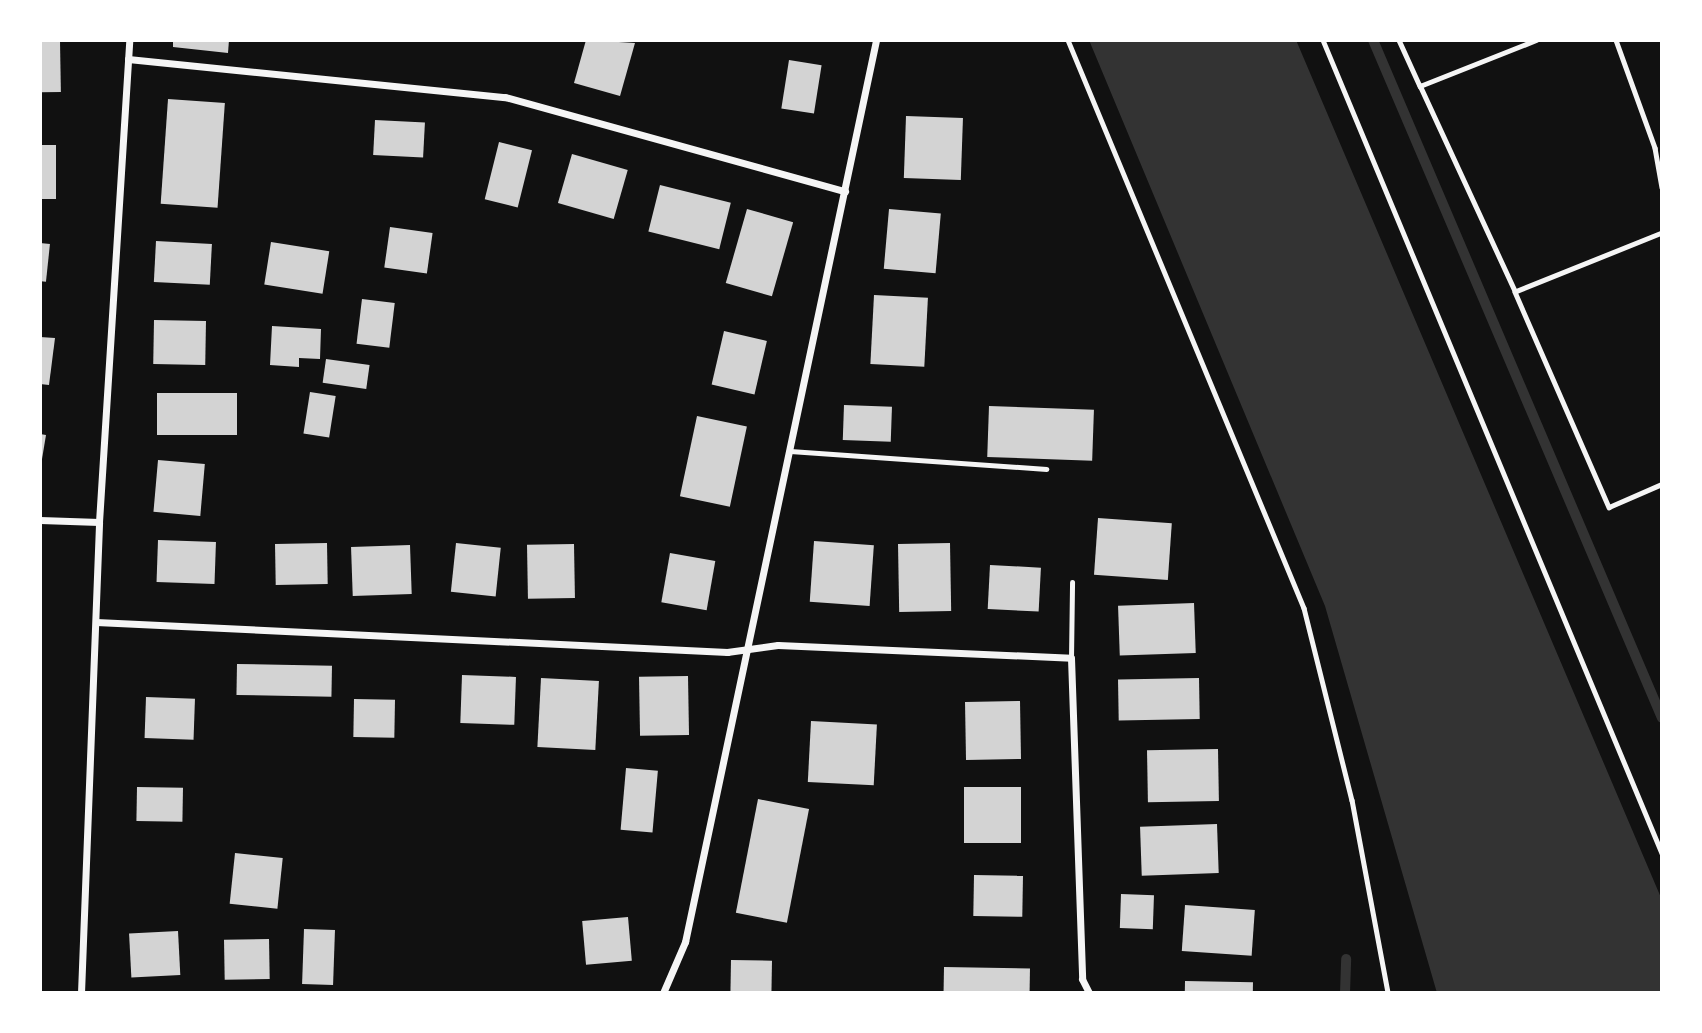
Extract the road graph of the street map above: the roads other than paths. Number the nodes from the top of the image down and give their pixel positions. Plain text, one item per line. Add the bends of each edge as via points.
1 (129, 40) edge
2 (876, 40) edge
3 (128, 59) junction
4 (845, 191) junction
5 (790, 451) junction
6 (1046, 468) dead end
7 (40, 520) edge
8 (99, 523) junction
9 (1072, 582) dead end
10 (96, 622) junction
11 (748, 649) junction
12 (1071, 658) junction
13 (81, 993) edge
14 (663, 993) edge
15 (1089, 993) edge

1 - 3 street
2 - 4 street
3 - 4 street via 505,97
3 - 8 street
4 - 5 street
5 - 6 lane
5 - 11 street
7 - 8 street
8 - 10 street
9 - 12 lane
10 - 11 street
10 - 13 street
11 - 12 street
11 - 14 street via 685,942
12 - 15 street via 1082,979

